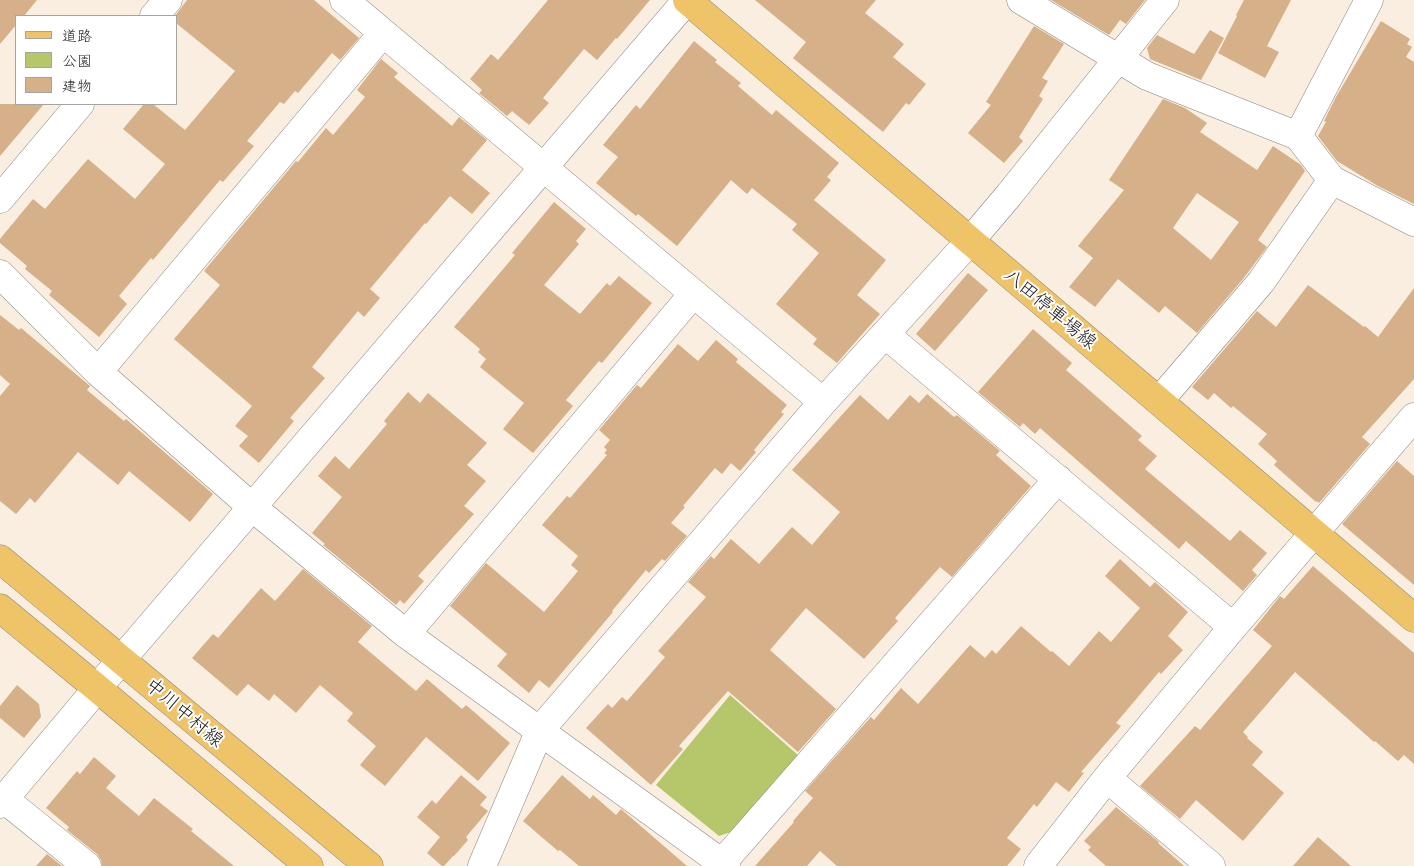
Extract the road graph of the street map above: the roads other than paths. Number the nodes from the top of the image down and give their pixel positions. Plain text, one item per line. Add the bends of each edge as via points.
1 (168, 0) edge
2 (344, 0) edge
3 (687, 0) edge
4 (1021, 0) edge
5 (1165, 0) edge
6 (1369, 0) edge
7 (155, 15) edge
8 (383, 33) junction
9 (1118, 59) junction
10 (79, 105) edge
11 (1298, 136) junction
12 (543, 168) junction
13 (1332, 180) junction
14 (0, 199) edge
15 (1414, 222) edge
16 (970, 241) junction
17 (0, 274) edge
18 (693, 294) junction
19 (885, 334) junction
20 (98, 372) junction
21 (1158, 401) junction
22 (823, 402) junction
23 (1414, 417) edge
24 (1058, 479) junction
25 (252, 507) junction
26 (1314, 533) junction
27 (0, 559) edge
28 (0, 608) edge
29 (1414, 618) edge
30 (1234, 627) junction
31 (406, 634) junction
32 (121, 660) junction
33 (98, 688) junction
34 (540, 730) junction
35 (1107, 778) junction
36 (2, 801) edge
37 (724, 864) edge
38 (87, 866) edge
39 (309, 866) edge
40 (369, 866) edge
41 (482, 866) edge
42 (1038, 866) edge
43 (1211, 866) edge

1 - 7 street
2 - 8 street
3 - 12 street
3 - 16 main road, 八田停車場線
4 - 9 street
5 - 9 street
6 - 11 street
8 - 12 street
8 - 20 street
9 - 11 street via 1146,76
9 - 16 street
10 - 14 street
11 - 13 street
12 - 18 street
12 - 25 street
13 - 15 street
13 - 21 street via 1261,282
16 - 19 street
16 - 21 main road, 八田停車場線
17 - 20 street
18 - 22 street
18 - 31 street
19 - 22 street
19 - 24 street
20 - 25 street
21 - 26 main road, 八田停車場線
22 - 34 street
23 - 26 street
24 - 30 street
24 - 37 street
25 - 31 street
25 - 32 street
26 - 29 main road, 八田停車場線
26 - 30 street
27 - 32 main road, 中川中村線
28 - 33 main road, 中川中村線
30 - 35 street
31 - 34 street
32 - 33 street
32 - 40 main road, 中川中村線
33 - 36 street
33 - 39 main road, 中川中村線
34 - 37 street
34 - 41 street
35 - 42 street
35 - 43 street
36 - 38 street

